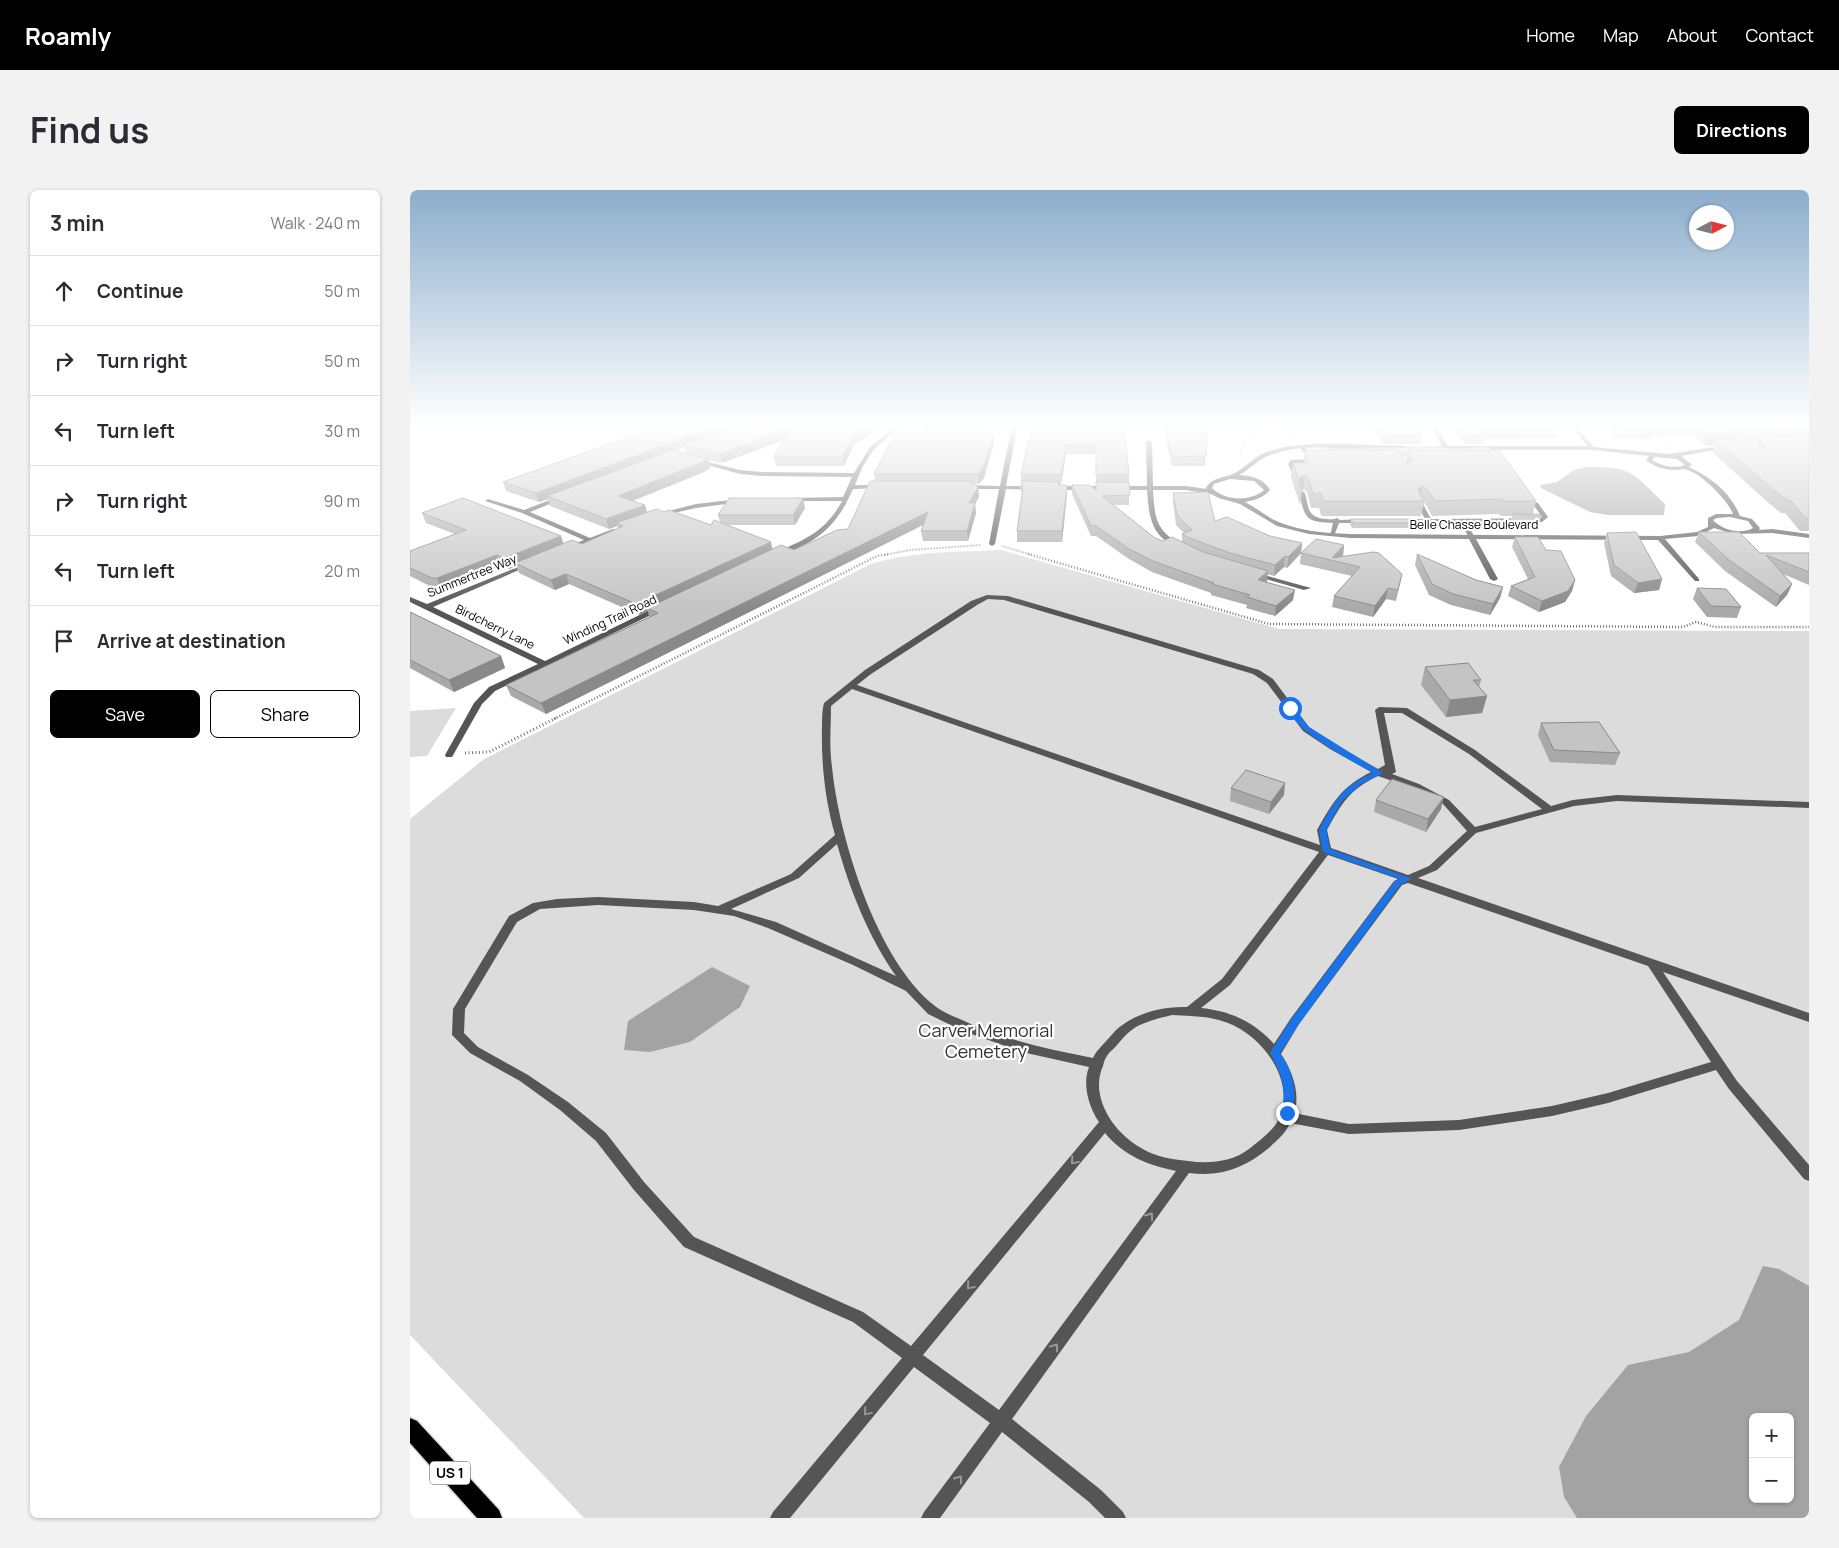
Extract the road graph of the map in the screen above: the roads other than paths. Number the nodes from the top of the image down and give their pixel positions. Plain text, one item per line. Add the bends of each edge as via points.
1 (1199, 486) edge
2 (1211, 486) edge
3 (1265, 486) edge
4 (1713, 486) edge
5 (851, 487) joint
6 (889, 487) edge
7 (956, 487) edge
8 (1003, 488) junction
9 (1150, 488) junction
10 (1186, 488) junction
11 (1212, 492) junction
12 (1302, 494) edge
13 (568, 495) edge
14 (1256, 498) junction
15 (785, 499) edge
16 (845, 499) junction
17 (1232, 499) junction
18 (488, 500) dead end
19 (749, 500) edge
20 (1420, 504) edge
21 (1536, 504) edge
22 (1250, 505) junction
23 (524, 512) junction
24 (653, 516) edge
25 (1737, 516) junction
26 (1337, 520) junction
27 (1374, 521) edge
28 (1392, 521) edge
29 (1429, 521) junction
30 (1462, 521) junction
31 (1711, 522) junction
32 (1754, 523) junction
33 (622, 528) edge
34 (1772, 531) junction
35 (1704, 532) junction
36 (1735, 532) junction
37 (1752, 532) junction
38 (1332, 535) junction
39 (1471, 536) junction
40 (1809, 536) edge
41 (1660, 538) junction
42 (590, 540) junction
43 (992, 544) dead end
44 (563, 551) edge
45 (1190, 551) edge
46 (772, 556) edge
47 (536, 562) edge
48 (1249, 573) edge
49 (1494, 580) dead end
50 (1697, 580) dead end
51 (1307, 588) dead end
52 (410, 599) edge
53 (666, 606) edge
54 (427, 607) junction
55 (543, 663) junction
56 (850, 685) junction
57 (449, 755) dead end
58 (1390, 766) junction
59 (1379, 773) junction
60 (1391, 777) junction
61 (1809, 805) edge
62 (1548, 809) junction
63 (1473, 831) junction
64 (840, 836) junction
65 (1326, 850) junction
66 (1408, 879) junction
67 (718, 910) junction
68 (1652, 964) junction
69 (912, 989) junction
70 (1189, 1012) junction
71 (1809, 1018) edge
72 (1275, 1053) junction
73 (1098, 1064) junction
74 (1719, 1064) junction
75 (1286, 1116) junction
76 (1105, 1124) junction
77 (1186, 1167) junction
78 (1809, 1175) edge
79 (913, 1356) junction
80 (1001, 1421) junction
81 (410, 1428) edge
82 (490, 1518) edge
83 (779, 1518) edge
84 (930, 1518) edge
85 (1117, 1518) edge

1 - 10 street, Belle Chasse Boulevard
2 - 11 street
3 - 14 street via 1264,495
4 - 25 street, Belle Chasse Boulevard via 1732,504
5 - 6 street
5 - 16 street
7 - 8 street, Belle Chasse Boulevard
8 - 9 street, Belle Chasse Boulevard
8 - 43 street
9 - 10 street, Belle Chasse Boulevard
9 - 45 street via 1158,530
10 - 11 street, Belle Chasse Boulevard
11 - 17 street, Belle Chasse Boulevard
12 - 26 street via 1311,518
13 - 23 street
14 - 17 street, Belle Chasse Boulevard
14 - 22 street
15 - 16 street
16 - 46 street via 829,526
17 - 22 street, Belle Chasse Boulevard
18 - 23 street
19 - 24 street via 696,506
20 - 29 street
21 - 30 street via 1545,518 1542,520
22 - 38 street, Belle Chasse Boulevard via 1277,523
23 - 42 street
25 - 31 street, Belle Chasse Boulevard via 1716,516
25 - 32 street, Belle Chasse Boulevard
26 - 27 street
26 - 38 street
28 - 29 street
29 - 30 street
30 - 39 street
31 - 35 street via 1711,528
31 - 36 street, Belle Chasse Boulevard
32 - 34 street, Belle Chasse Boulevard
32 - 37 street via 1757,528
33 - 42 street
34 - 37 street, Belle Chasse Boulevard
34 - 40 street, Belle Chasse Boulevard
35 - 36 street, Belle Chasse Boulevard
35 - 41 street, Belle Chasse Boulevard
36 - 37 street, Belle Chasse Boulevard
38 - 39 street, Belle Chasse Boulevard
39 - 41 street, Belle Chasse Boulevard
39 - 49 street
41 - 50 street
42 - 44 street
47 - 54 street, Summertree Way
48 - 51 street
52 - 54 street, Birdcherry Lane
53 - 55 street, Winding Trail Road
54 - 55 street, Birdcherry Lane
55 - 57 street, Winding Trail Road via 492,689 478,703
56 - 59 street via 974,603 995,596 1256,672 1270,681 1306,729
56 - 64 street via 827,705 827,766
56 - 65 street
58 - 59 street
58 - 60 street
58 - 62 street via 1379,710 1404,710 1472,752
59 - 60 street
59 - 65 street via 1358,782 1339,800 1322,830
60 - 63 street via 1446,802
61 - 62 street via 1617,798
62 - 63 street
63 - 66 street via 1433,868
64 - 67 street via 795,876
64 - 69 street via 852,877 874,927 902,979
65 - 66 street
65 - 70 street via 1226,982
66 - 68 street
66 - 72 street via 1398,882
67 - 69 street via 772,926
67 - 79 street via 598,901 557,903 523,912 513,919 459,1009 458,1035 474,1050 524,1078 564,1106 601,1137 689,1242 858,1317
68 - 71 street
68 - 74 street
69 - 73 street via 930,1010 972,1031 1044,1053
70 - 72 street via 1209,1012 1241,1024 1267,1042
70 - 73 street via 1172,1011 1150,1016 1125,1028 1100,1056
72 - 75 street via 1283,1065 1290,1092
73 - 76 street via 1093,1078 1095,1102
74 - 75 street via 1608,1098 1552,1111 1458,1125 1349,1129
74 - 78 street via 1738,1092
75 - 77 street via 1277,1133 1246,1158 1226,1166
76 - 77 street via 1122,1143 1149,1159
76 -> 79 street
80 -> 77 street
79 - 80 street
79 -> 83 street
84 -> 80 street
80 - 85 street via 1095,1496
81 - 82 main road, US 1

